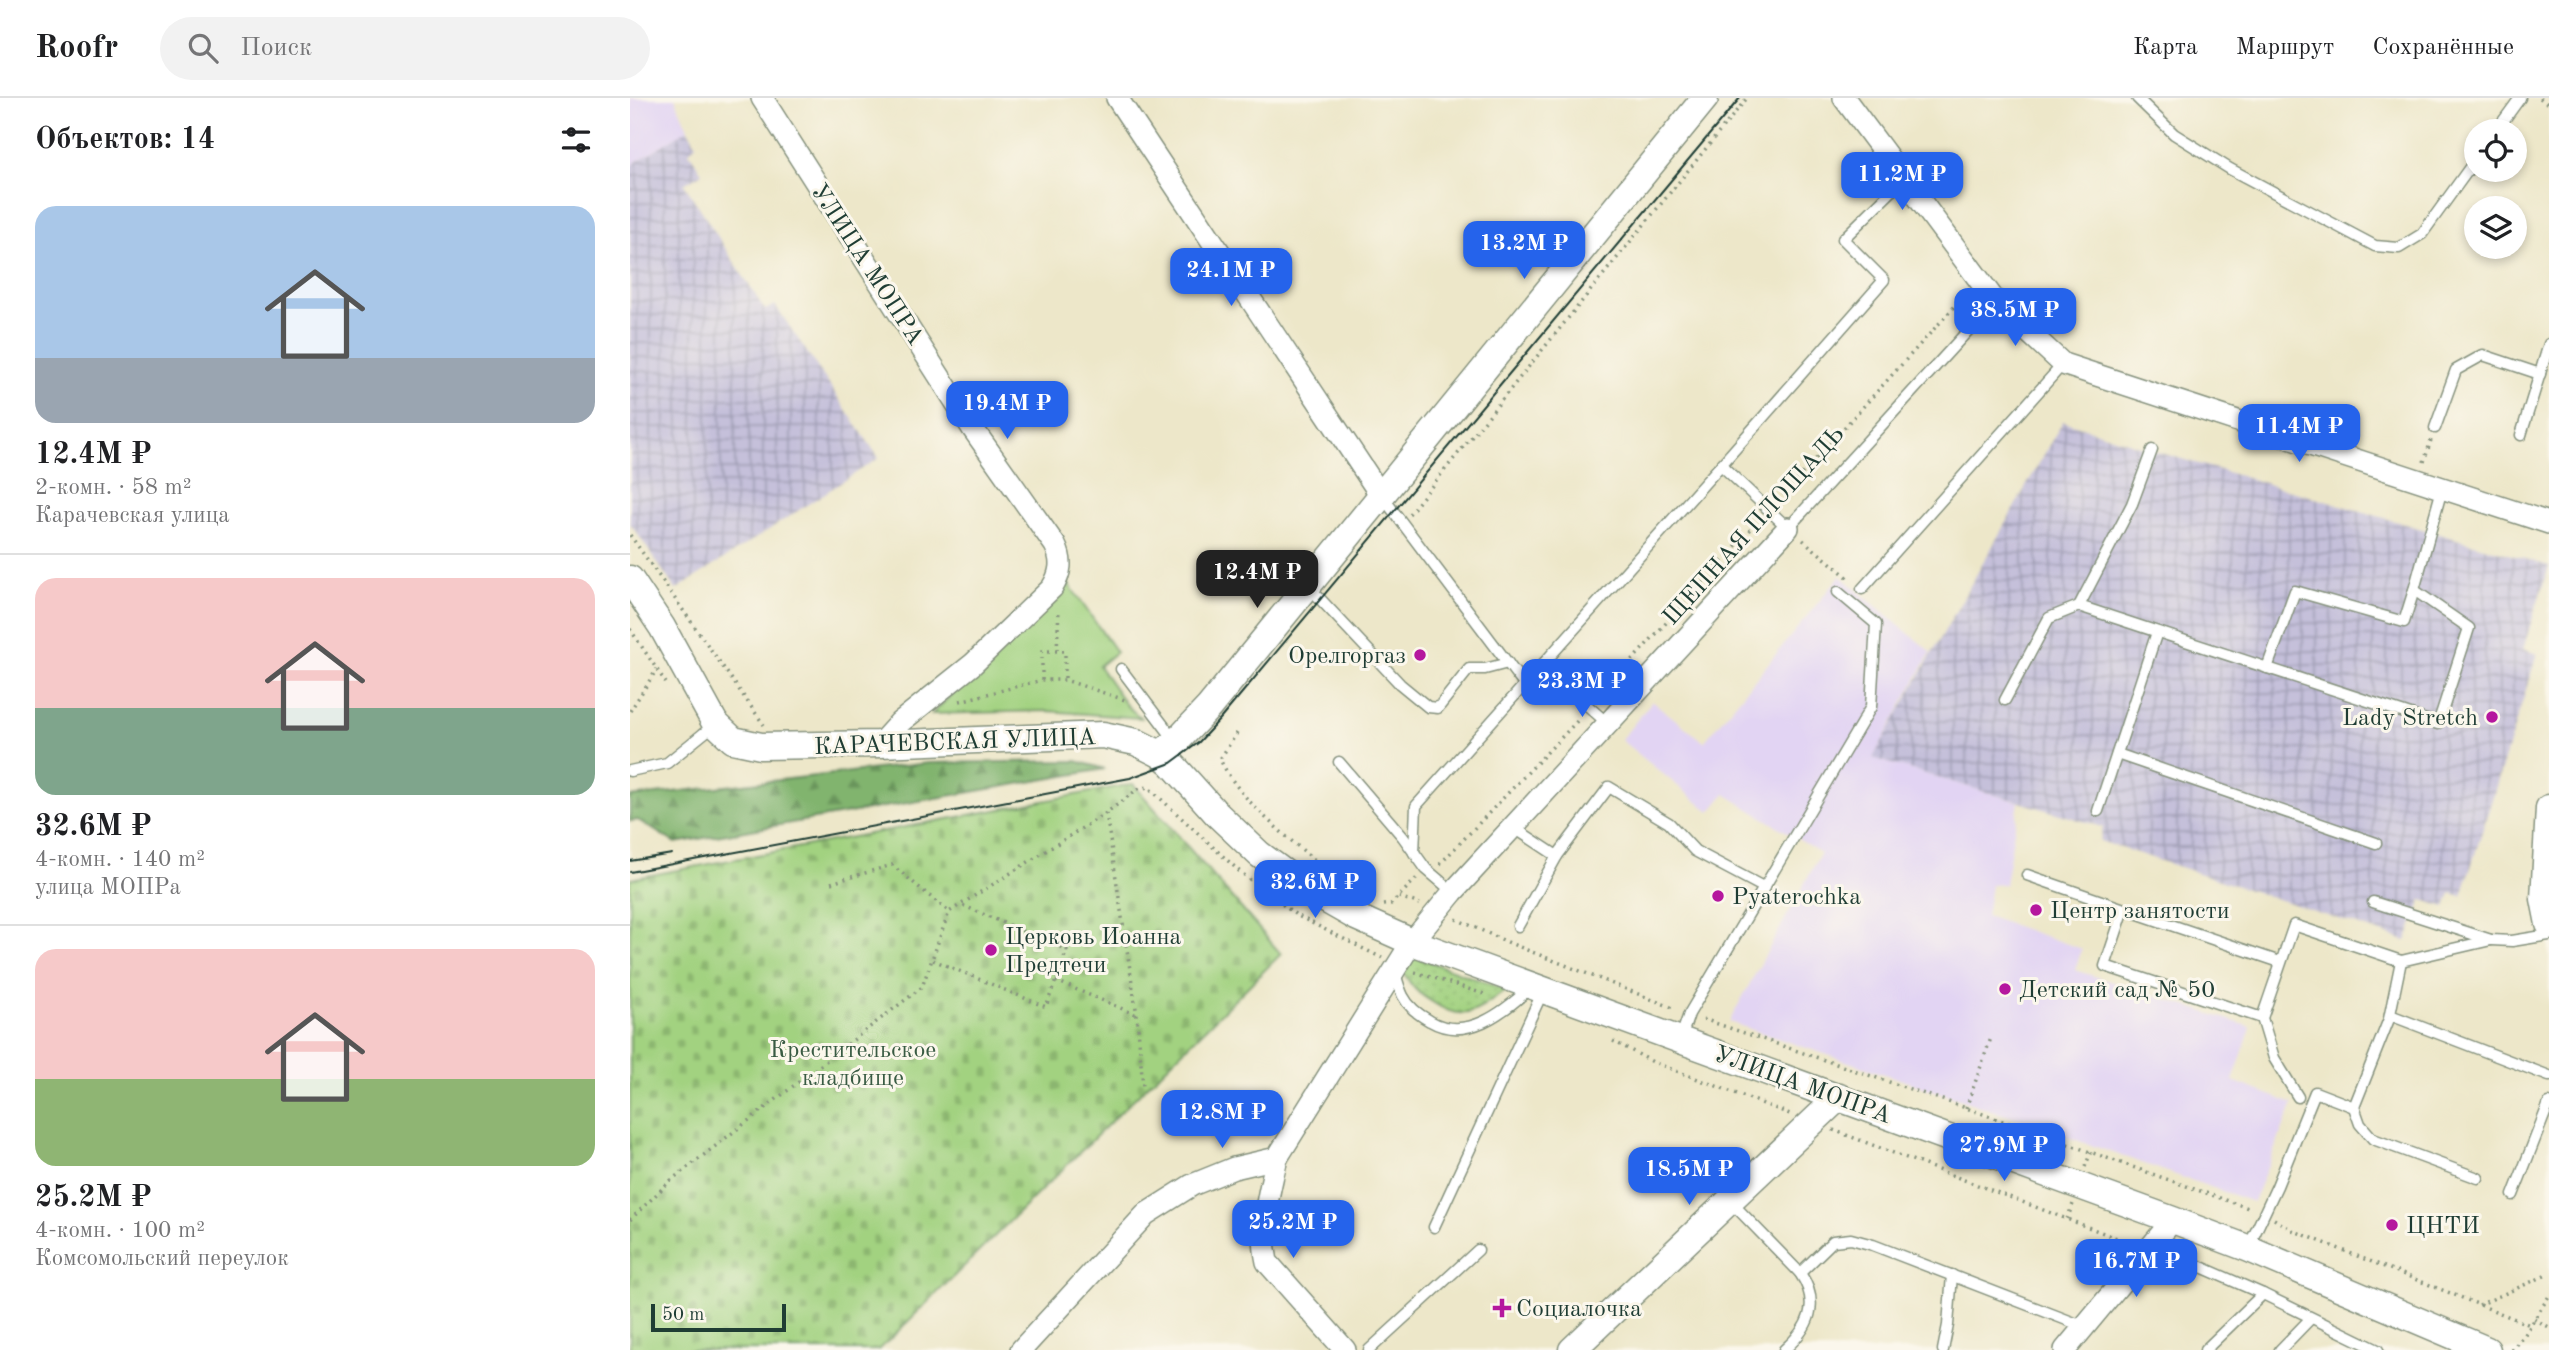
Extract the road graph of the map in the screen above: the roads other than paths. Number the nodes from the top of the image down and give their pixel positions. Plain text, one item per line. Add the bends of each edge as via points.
1 (762, 98) edge
2 (1116, 98) edge
3 (1705, 98) edge
4 (1844, 98) edge
5 (2137, 98) edge
6 (2520, 98) edge
7 (2505, 119) edge
8 (2464, 175) edge
9 (1904, 179) junction
10 (1995, 301) junction
11 (2549, 344) edge
12 (2063, 364) junction
13 (2540, 374) junction
14 (2435, 428) road end
15 (2521, 435) dead end
16 (2152, 450) dead end
17 (1721, 465) junction
18 (2442, 489) junction
19 (1380, 494) junction
20 (2549, 523) edge
21 (1788, 528) junction
22 (630, 579) edge
23 (1307, 585) junction
24 (1862, 589) road end
25 (2414, 590) junction
26 (1838, 592) dead end
27 (2079, 606) junction
28 (2157, 632) junction
29 (1508, 663) junction
30 (1543, 666) junction
31 (2267, 668) junction
32 (1121, 669) dead end
33 (1525, 686) junction
34 (2005, 700) dead end
35 (715, 723) junction
36 (1607, 723) junction
37 (880, 744) junction
38 (1168, 748) junction
39 (2117, 754) junction
40 (1339, 762) dead end
41 (630, 771) edge
42 (2549, 808) edge
43 (2098, 811) dead end
44 (1514, 827) junction
45 (2376, 843) dead end
46 (1414, 853) junction
47 (1557, 856) junction
48 (2027, 875) dead end
49 (1763, 887) junction
50 (1453, 892) junction
51 (2373, 902) dead end
52 (2124, 909) junction
53 (2549, 924) edge
54 (1518, 926) dead end
55 (2549, 935) edge
56 (2491, 940) junction
57 (1412, 942) junction
58 (2401, 961) junction
59 (2280, 962) junction
60 (1396, 968) junction
61 (1529, 993) junction
62 (2390, 1015) junction
63 (2262, 1018) junction
64 (1679, 1040) junction
65 (2549, 1076) edge
66 (1839, 1097) junction
67 (2298, 1097) dead end
68 (2549, 1103) edge
69 (2354, 1107) junction
70 (1277, 1158) junction
71 (2477, 1178) dead end
72 (2513, 1195) dead end
73 (1730, 1201) junction
74 (2173, 1220) junction
75 (1434, 1227) dead end
76 (2151, 1248) junction
77 (2247, 1248) junction
78 (1478, 1250) dead end
79 (1800, 1273) junction
80 (1952, 1275) junction
81 (2263, 1294) junction
82 (2311, 1318) junction
83 (2085, 1327) junction
84 (1021, 1350) edge
85 (1345, 1350) edge
86 (1369, 1350) edge
87 (1572, 1350) edge
88 (1784, 1350) edge
89 (1943, 1350) edge
90 (2065, 1350) edge
91 (2204, 1350) edge
92 (2280, 1350) edge
93 (2378, 1350) edge
94 (2487, 1350) edge

1 - 37 street, УЛИЦА МОПРА via 1061,558 1052,588
2 - 19 street
3 - 19 street
4 - 9 street
5 - 8 lane via 2174,134 2230,169 2375,246 2399,248 2421,234
6 - 7 lane
9 - 10 street
9 - 17 lane via 1843,239 1884,280
10 - 12 street
10 - 21 lane, ЩЕПНАЯ ПЛОЩАДЬ
11 - 13 lane
12 - 18 street
12 - 24 lane
13 - 14 lane via 2483,355 2456,370
13 - 15 lane
16 - 27 lane via 2132,504
17 - 21 lane
17 - 30 lane
18 - 20 street
18 - 25 lane
19 - 23 street
19 - 29 lane
21 - 36 street, ЩЕПНАЯ ПЛОЩАДЬ
22 - 35 street
23 - 29 lane via 1400,684 1428,707 1438,708 1469,669
23 - 38 street via 1209,707
25 - 31 lane via 2404,622 2295,591
25 - 31 lane via 2469,628 2438,724
26 - 49 lane via 1876,624 1871,707
27 - 28 lane
27 - 34 lane via 2049,618
28 - 31 lane
28 - 39 lane
29 - 33 lane
30 - 33 lane
30 - 36 lane
32 - 38 lane
33 - 46 lane via 1416,806
35 - 37 street, КАРАЧЕВСКАЯ УЛИЦА via 733,740 761,746
35 - 41 lane via 667,763
36 - 44 street, ЩЕПНАЯ ПЛОЩАДЬ
37 - 38 street, КАРАЧЕВСКАЯ УЛИЦА via 1103,735
38 - 57 street, УЛИЦА МОПРА via 1171,763 1259,853 1305,888
39 - 43 lane
39 - 45 lane
40 - 46 lane
42 - 53 street via 2544,899
44 - 47 lane
44 - 50 street, ЩЕПНАЯ ПЛОЩАДЬ
46 - 50 lane
47 - 49 lane via 1609,787 1669,823 1695,850
47 - 54 lane
48 - 52 lane
49 - 64 lane via 1689,1014
50 - 57 street, ЩЕПНАЯ ПЛОЩАДЬ
51 - 56 lane
52 - 59 lane
52 - 63 lane via 2105,966
55 - 56 lane via 2512,942
56 - 58 lane
57 - 60 street, ЩЕПНАЯ ПЛОЩАДЬ
57 - 61 street, УЛИЦА МОПРА
58 - 59 lane via 2294,925
58 - 62 lane
59 - 63 lane
60 - 61 lane via 1403,997 1417,1014 1442,1028 1459,1030 1484,1022
60 - 70 street, ЩЕПНАЯ ПЛОЩАДЬ
61 - 64 street, УЛИЦА МОПРА
61 - 75 lane
62 - 65 lane
62 - 69 lane
63 - 67 lane via 2274,1058
64 - 66 street, УЛИЦА МОПРА
66 - 73 street
66 - 74 street, УЛИЦА МОПРА
68 - 72 lane
69 - 71 lane via 2360,1124 2373,1139
69 - 77 lane via 2315,1092
70 - 84 street via 1192,1185 1146,1214
70 - 85 street, ЩЕПНАЯ ПЛОЩАДЬ via 1263,1221 1267,1262
73 - 79 lane
73 - 87 street
74 - 76 street
74 - 77 street, УЛИЦА МОПРА
76 - 81 lane
76 - 83 street
77 - 94 street, УЛИЦА МОПРА
78 - 86 lane
79 - 80 lane via 1833,1241 1851,1239
79 - 88 lane via 1809,1294 1809,1319
80 - 83 lane
80 - 89 lane
81 - 82 lane
81 - 91 lane
82 - 92 lane
82 - 93 lane
83 - 90 street

